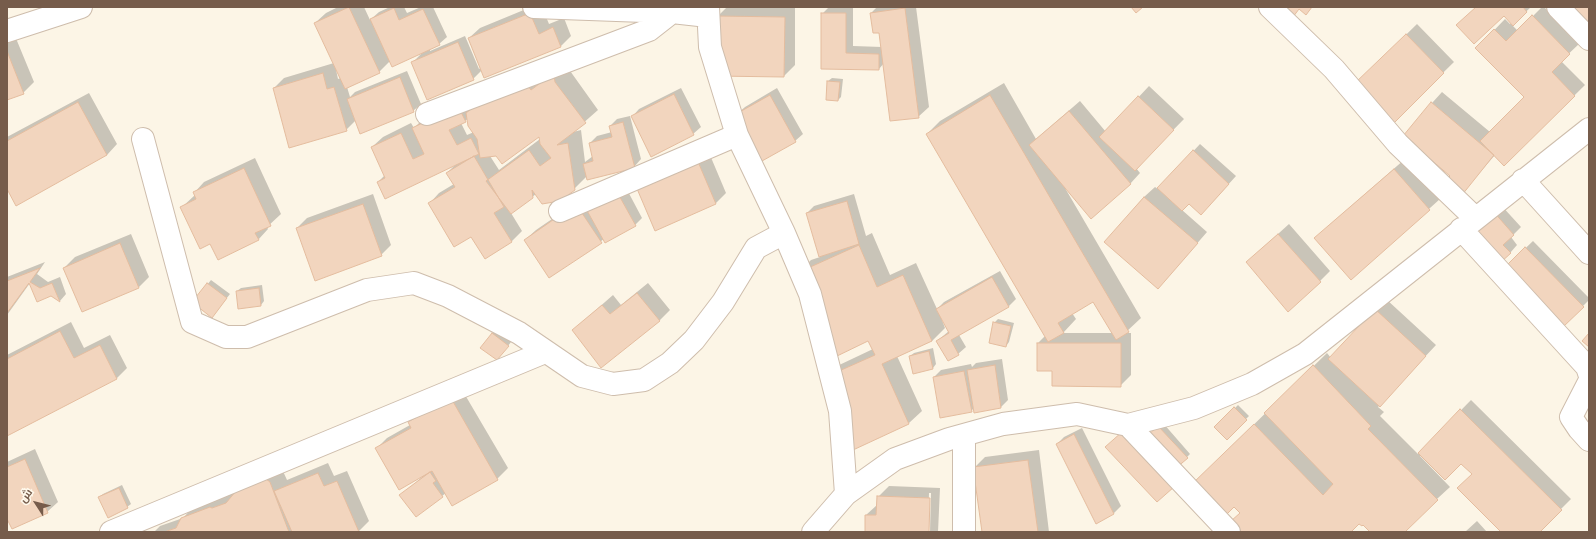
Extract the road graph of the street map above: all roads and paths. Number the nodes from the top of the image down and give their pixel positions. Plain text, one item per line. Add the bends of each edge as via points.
1 (81, 7) edge
2 (534, 7) edge
3 (1270, 7) edge
4 (1558, 7) edge
5 (672, 12) junction
6 (708, 12) edge
7 (7, 31) edge
8 (1589, 39) edge
9 (427, 114) dead end
10 (1589, 129) edge
11 (737, 135) junction
12 (143, 139) dead end
13 (1523, 180) junction
14 (560, 211) dead end
15 (1468, 223) junction
16 (784, 233) junction
17 (1589, 253) edge
18 (545, 352) junction
19 (1589, 373) edge
20 (1589, 382) edge
21 (1128, 425) junction
22 (964, 435) junction
23 (1589, 440) edge
24 (846, 494) junction
25 (111, 532) edge
26 (813, 532) edge
27 (964, 532) edge
28 (1229, 532) edge

1 - 7 street
2 - 5 street
3 - 15 street via 1334,69
4 - 8 street
5 - 6 street
5 - 9 street via 649,30
6 - 11 street via 710,47
10 - 13 street
11 - 14 street
11 - 16 street
12 - 18 street via 192,322 226,337 246,337 367,290 414,283 448,296 519,333
13 - 15 street
13 - 17 street
15 - 19 street via 1587,367
15 - 21 street via 1298,357 1252,384 1194,408
16 - 18 street via 756,248 723,302 694,340 670,364 644,380 613,384 582,376
16 - 24 street via 810,294 840,411
18 - 25 street
20 - 23 street via 1572,417
21 - 22 street via 1077,414 1003,424
21 - 28 street
22 - 24 street via 895,460
22 - 27 street
24 - 26 street

